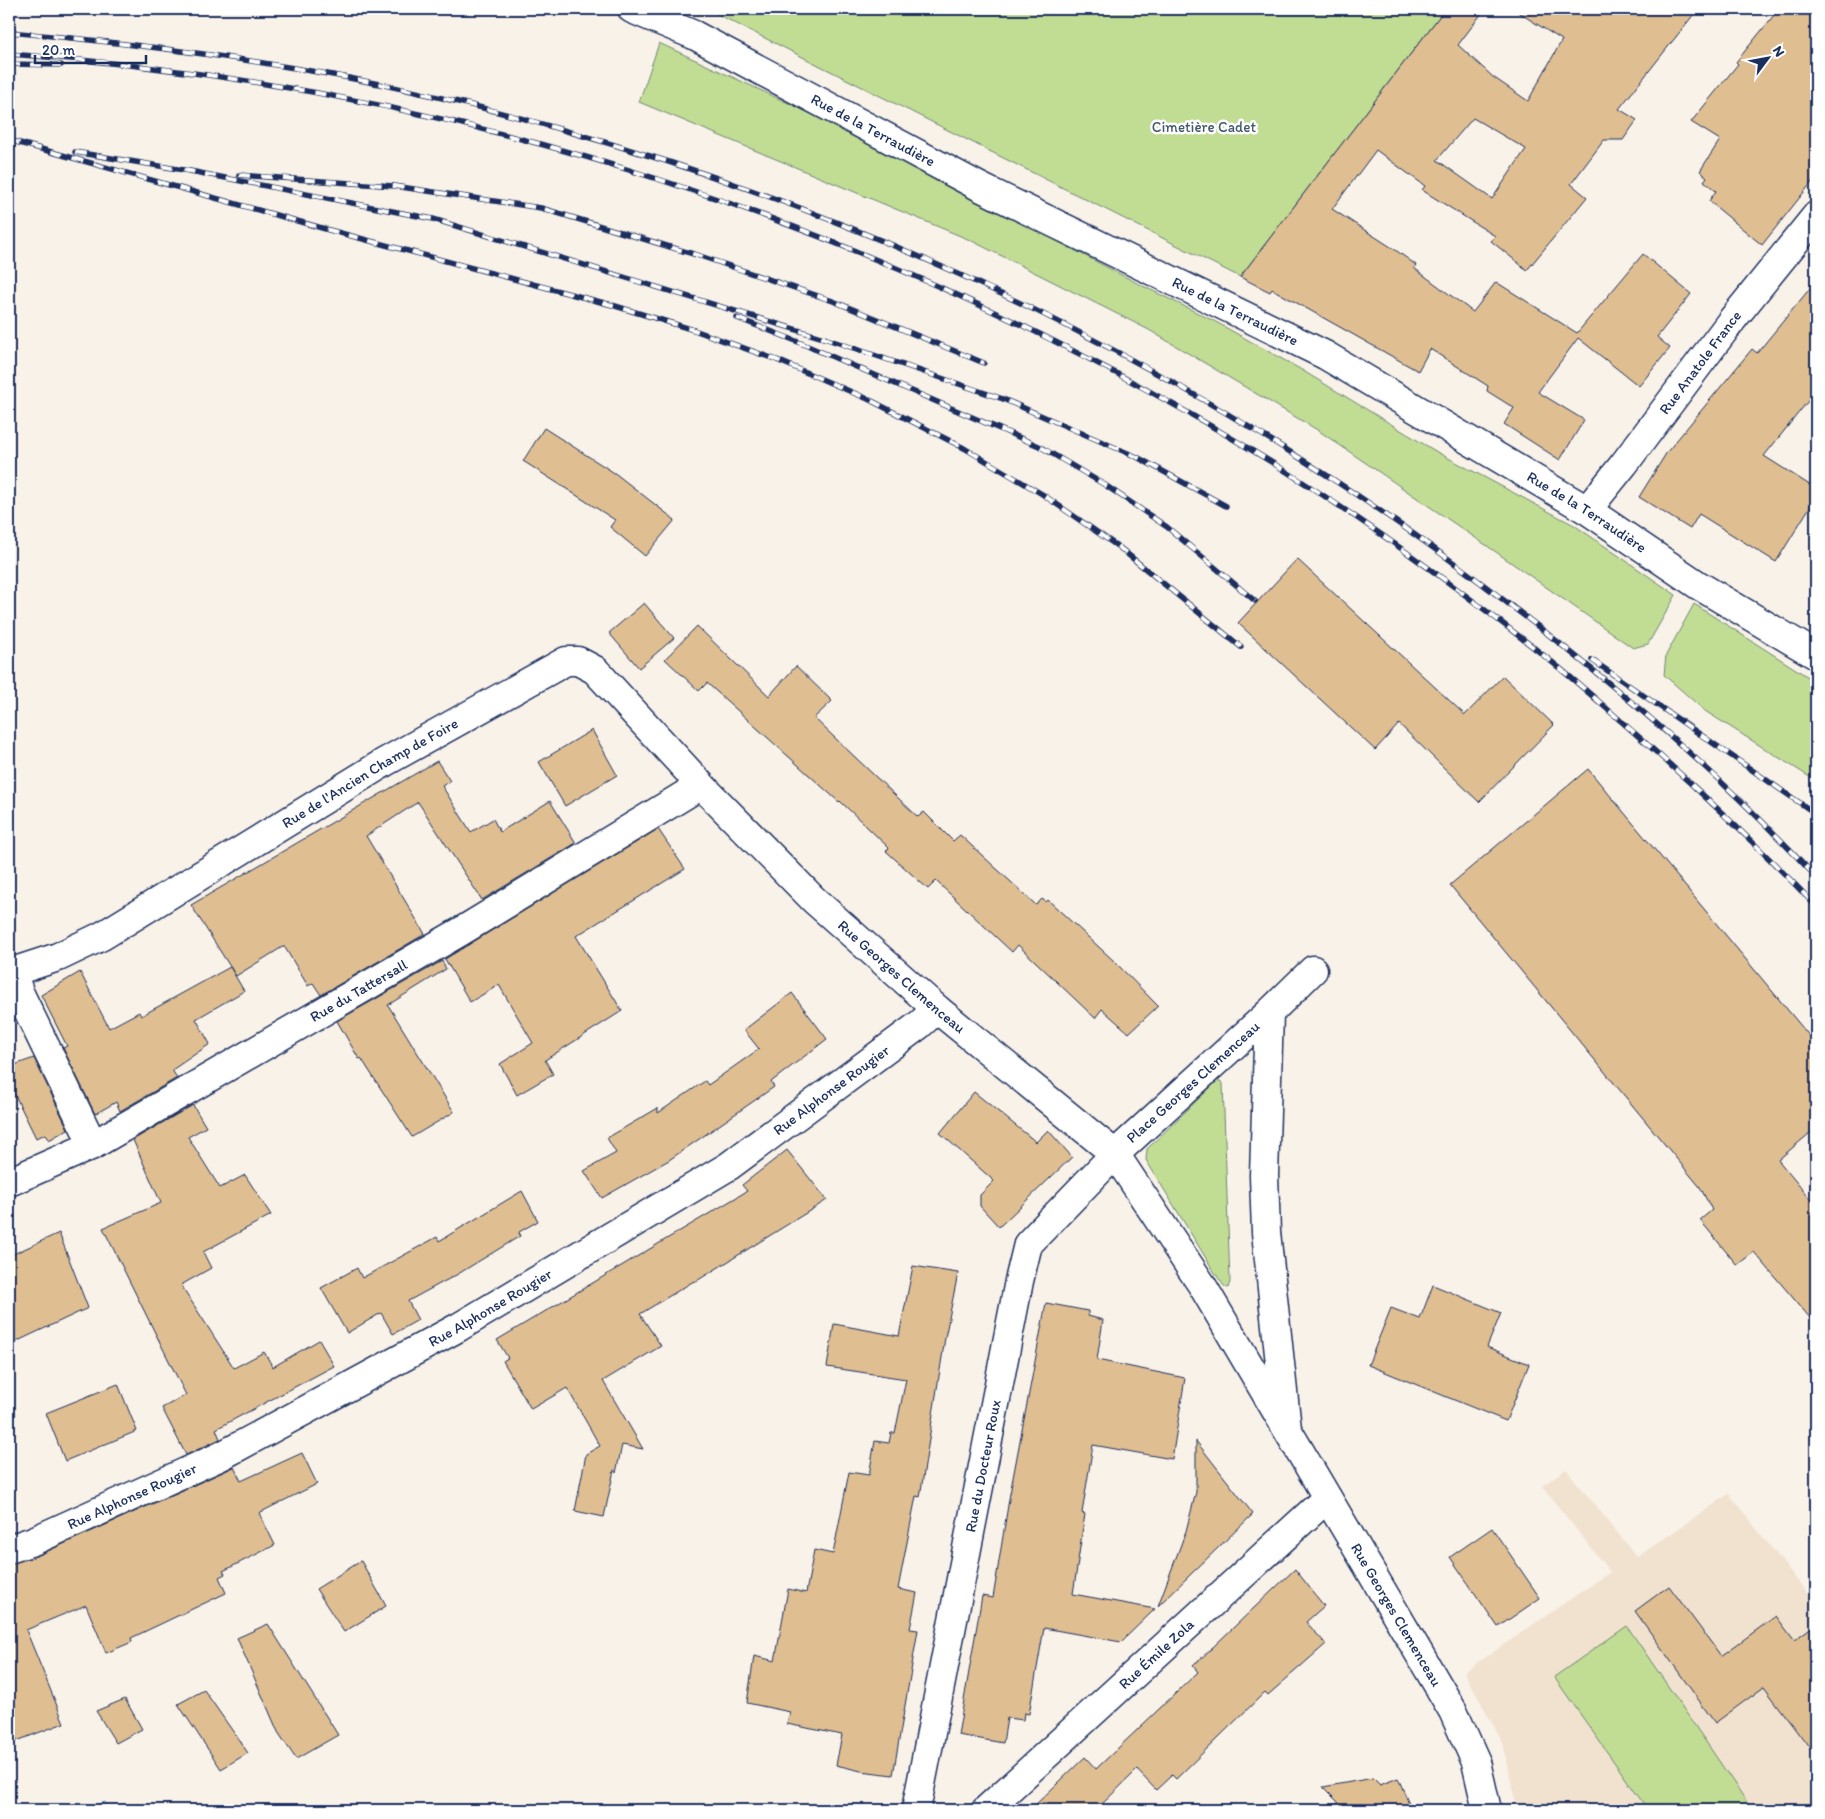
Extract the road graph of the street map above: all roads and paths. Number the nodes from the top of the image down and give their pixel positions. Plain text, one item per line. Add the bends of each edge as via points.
1 (632, 9) edge
2 (1816, 216) edge
3 (1587, 510) junction
4 (1816, 655) edge
5 (701, 785) junction
6 (1313, 970) dead end
7 (10, 973) edge
8 (937, 1009) junction
9 (1269, 1013) junction
10 (93, 1145) junction
11 (1115, 1154) junction
12 (9, 1182) edge
13 (1287, 1429) junction
14 (1327, 1498) junction
15 (9, 1550) edge
16 (916, 1810) edge
17 (986, 1810) edge
18 (1487, 1810) edge

1 - 3 street, Rue de la Terraudière via 694,35 980,187 1325,356
2 - 3 street, Rue Anatole France
3 - 4 street, Rue de la Terraudière via 1698,585
5 - 7 street, Rue de l'Ancien Champ de Foire via 594,670 578,661 566,661 385,762 102,936 58,957
5 - 8 street, Rue Georges Clemenceau via 814,900
5 - 10 street, Rue du Tattersall via 460,932
6 - 9 street
7 - 10 street
8 - 11 street, Rue Georges Clemenceau
8 - 15 street, Rue Alphonse Rougier via 729,1166 459,1327 221,1456
9 - 11 street, Place Georges Clemenceau
9 - 13 street, Place Georges Clemenceau via 1264,1176 1266,1232
10 - 12 street, Rue du Tattersall
11 - 13 street, Place Georges Clemenceau via 1202,1285
11 - 16 street, Rue du Docteur Roux via 1028,1244
13 - 14 street, Rue Georges Clemenceau
14 - 17 street, Rue Émile Zola
14 - 18 street, Rue Georges Clemenceau via 1453,1711 1476,1762

